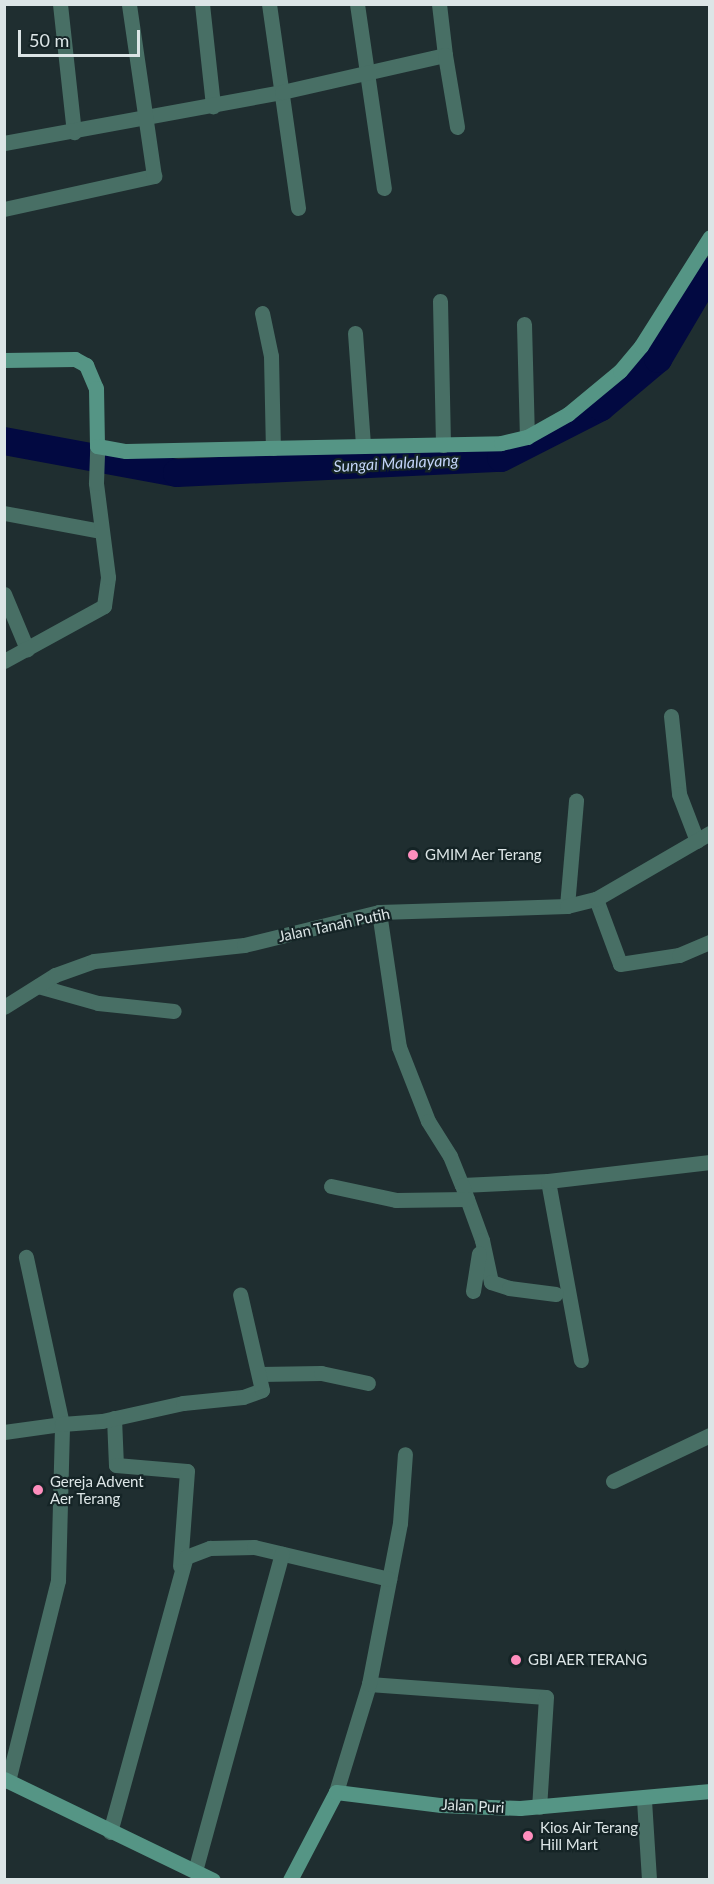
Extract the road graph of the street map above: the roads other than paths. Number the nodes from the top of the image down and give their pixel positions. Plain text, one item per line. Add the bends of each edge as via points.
1 (60, 4) edge
2 (129, 4) edge
3 (202, 4) edge
4 (269, 4) edge
5 (357, 4) edge
6 (439, 4) edge
7 (445, 55) junction
8 (365, 74) junction
9 (282, 92) junction
10 (213, 106) junction
11 (144, 119) junction
12 (457, 127) dead end
13 (74, 132) junction
14 (4, 143) edge
15 (384, 188) dead end
16 (298, 208) dead end
17 (4, 209) edge
18 (710, 237) edge
19 (440, 300) dead end
20 (262, 313) dead end
21 (524, 324) dead end
22 (356, 333) dead end
23 (4, 360) edge
24 (527, 437) junction
25 (443, 445) junction
26 (363, 446) junction
27 (273, 448) junction
28 (97, 449) junction
29 (4, 513) edge
30 (101, 531) junction
31 (4, 594) edge
32 (27, 649) junction
33 (4, 661) edge
34 (671, 716) dead end
35 (576, 800) dead end
36 (703, 837) edge
37 (596, 899) junction
38 (567, 906) junction
39 (379, 912) junction
40 (710, 942) edge
41 (38, 986) junction
42 (4, 1007) edge
43 (174, 1011) dead end
44 (710, 1162) edge
45 (548, 1181) junction
46 (331, 1185) dead end
47 (464, 1192) junction
48 (482, 1240) junction
49 (26, 1257) dead end
50 (472, 1291) dead end
51 (240, 1294) dead end
52 (556, 1294) dead end
53 (581, 1360) dead end
54 (260, 1374) junction
55 (368, 1383) dead end
56 (114, 1418) junction
57 (62, 1424) junction
58 (4, 1432) edge
59 (710, 1435) edge
60 (405, 1454) dead end
61 (614, 1481) dead end
62 (282, 1554) junction
63 (180, 1568) junction
64 (389, 1579) junction
65 (369, 1683) junction
66 (6, 1780) edge
67 (710, 1791) edge
68 (336, 1792) junction
69 (644, 1800) junction
70 (539, 1807) junction
71 (110, 1832) junction
72 (195, 1871) junction
73 (213, 1880) edge
74 (290, 1880) edge
75 (649, 1880) edge

1 - 13 street
2 - 11 street
3 - 10 street
4 - 9 street
5 - 8 street
6 - 7 street
7 - 8 street
7 - 12 street
8 - 9 street
8 - 15 street
9 - 10 street
9 - 16 street
10 - 11 street
11 - 13 street
11 - 17 street via 156,169 152,179
13 - 14 street
18 - 24 street via 641,346 620,371 568,414
19 - 25 street
20 - 27 street via 270,349
21 - 24 street
22 - 26 street
23 - 28 street via 75,359 86,365 96,388
24 - 25 street via 501,443
25 - 26 street
26 - 27 street
27 - 28 street
28 - 30 street
29 - 30 street
30 - 32 street via 108,578 104,606
31 - 32 street
32 - 33 street
34 - 36 street via 679,794
35 - 38 street
36 - 37 street, Jalan Tanah Putih
37 - 38 street, Jalan Tanah Putih
37 - 40 street via 620,964 679,955
38 - 39 street, Jalan Tanah Putih
39 - 41 street, Jalan Tanah Putih via 244,945 94,961 70,968
39 - 47 street via 399,1047 428,1121 450,1156
41 - 42 street, Jalan Tanah Putih
41 - 43 street via 98,1003
44 - 45 street
45 - 47 street
45 - 53 street
46 - 47 street via 396,1200
47 - 48 street
48 - 50 street
48 - 52 street via 491,1282
49 - 57 street
51 - 54 street
54 - 55 street via 321,1373
54 - 56 street via 262,1390 255,1395 183,1403
56 - 57 street
56 - 63 street via 116,1465 187,1471
57 - 58 street
57 - 66 street via 58,1580
59 - 61 street
60 - 64 street
62 - 63 street via 254,1547 210,1548 195,1551
62 - 64 street
62 - 72 street
63 - 71 street
64 - 65 street
65 - 68 street
65 - 70 street via 546,1697
66 - 71 street
67 - 69 street, Jalan Puri
68 - 70 street, Jalan Puri via 441,1805
68 - 74 street
69 - 70 street, Jalan Puri
69 - 75 street
71 - 72 street
72 - 73 street

